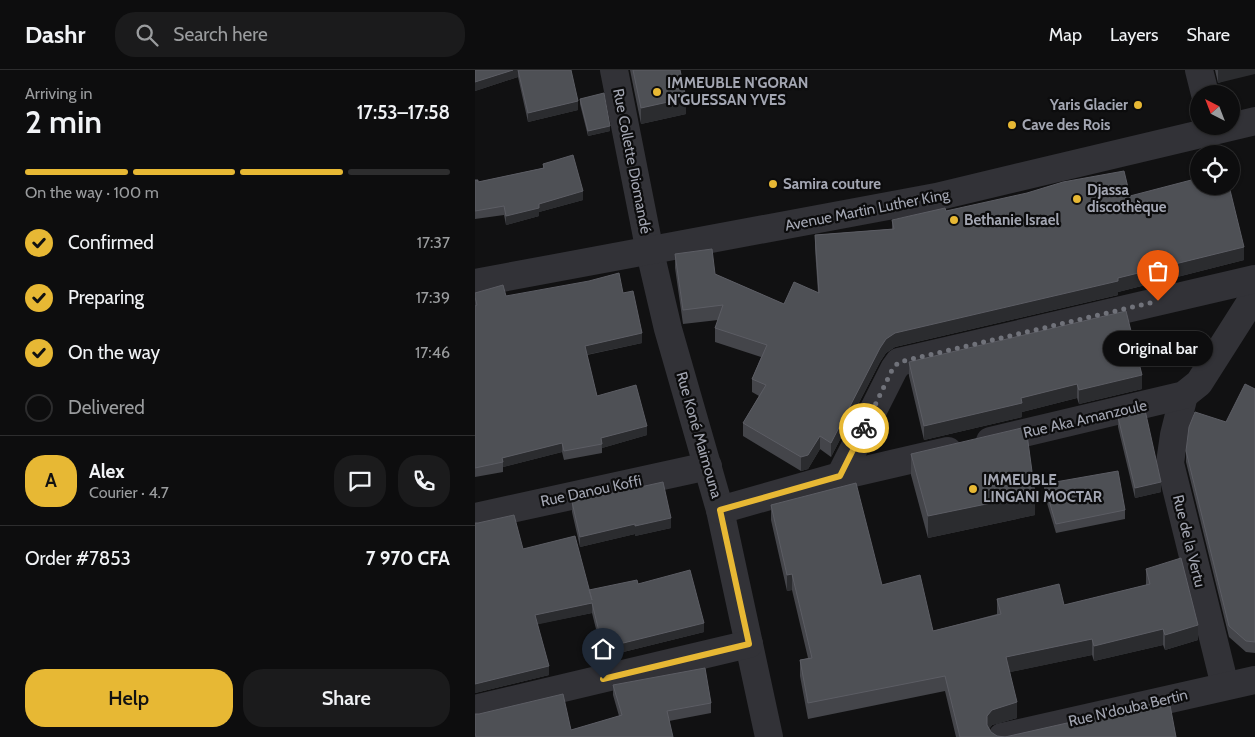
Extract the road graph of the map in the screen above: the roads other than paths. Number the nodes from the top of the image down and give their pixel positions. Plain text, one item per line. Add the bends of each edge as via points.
1 (614, 70) edge
2 (1199, 70) edge
3 (1203, 85) edge
4 (1255, 121) edge
5 (1240, 124) edge
6 (1190, 135) edge
7 (649, 252) junction
8 (1255, 279) edge
9 (475, 282) edge
10 (1255, 295) edge
11 (1184, 396) junction
12 (708, 466) junction
13 (840, 476) junction
14 (720, 510) junction
15 (475, 517) edge
16 (749, 644) junction
17 (1255, 680) edge
18 (1225, 686) junction
19 (475, 709) edge
20 (769, 737) edge
21 (1002, 737) edge

1 - 7 street, Rue Collette Diomandé
2 - 3 street
4 - 5 street, Avenue Martin Luther King
6 - 7 street, Avenue Martin Luther King via 936,197
7 - 9 street, Avenue Martin Luther King
7 - 12 street, Rue Koné Maimouna
8 - 13 street via 899,362 893,368
10 - 11 street, Rue Aka Amanzoule via 1199,384
11 - 13 street, Rue Aka Amanzoule
11 - 18 street, Rue de la Vertu via 1173,435 1170,463
12 - 14 street, Rue Koné Maimouna
12 - 15 street, Rue Danou Koffi
13 - 14 street, Rue Aka Amanzoule
14 - 16 street, Rue Koné Maimouna
16 - 19 street
16 - 20 street, Rue Koné Maimouna
17 - 18 street, Rue N'douba Bertin
18 - 21 street, Rue N'douba Bertin

